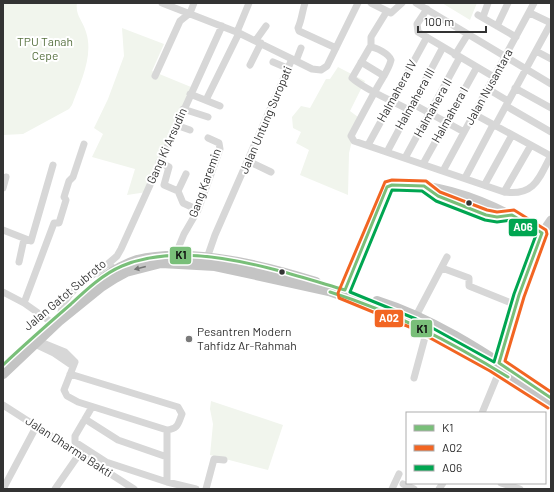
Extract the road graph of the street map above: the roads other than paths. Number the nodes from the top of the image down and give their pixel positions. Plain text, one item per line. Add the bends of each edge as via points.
1 (162, 3) edge
2 (194, 3) edge
3 (249, 3) edge
4 (305, 3) edge
5 (358, 3) edge
6 (371, 3) edge
7 (402, 3) edge
8 (416, 3) edge
9 (488, 3) edge
10 (508, 3) edge
11 (534, 3) edge
12 (427, 9) junction
13 (387, 11) junction
14 (190, 13) junction
15 (530, 13) junction
16 (551, 23) edge
17 (222, 26) junction
18 (266, 26) dead end
19 (497, 26) junction
20 (238, 32) junction
21 (549, 33) edge
22 (468, 34) junction
23 (516, 37) junction
24 (427, 38) junction
25 (259, 42) junction
26 (371, 46) junction
27 (443, 47) junction
28 (301, 48) dead end
29 (336, 48) junction
30 (536, 51) junction
31 (458, 56) junction
32 (505, 57) junction
33 (551, 59) edge
34 (294, 60) junction
35 (273, 62) dead end
36 (361, 62) junction
37 (250, 65) dead end
38 (477, 67) junction
39 (288, 68) junction
40 (525, 70) junction
41 (155, 76) dead end
42 (384, 76) junction
43 (494, 77) junction
44 (551, 84) edge
45 (515, 88) junction
46 (488, 89) junction
47 (375, 92) junction
48 (190, 94) junction
49 (206, 100) junction
50 (392, 101) junction
51 (413, 104) junction
52 (507, 104) junction
53 (220, 106) dead end
54 (551, 108) edge
55 (183, 109) junction
56 (409, 110) junction
57 (430, 113) junction
58 (474, 114) junction
59 (208, 117) dead end
60 (446, 122) junction
61 (176, 125) junction
62 (494, 125) junction
63 (190, 130) dead end
64 (464, 132) junction
65 (551, 132) edge
66 (512, 135) junction
67 (208, 138) dead end
68 (84, 144) dead end
69 (368, 145) junction
70 (531, 145) junction
71 (387, 152) junction
72 (551, 155) edge
73 (405, 158) junction
74 (248, 161) junction
75 (159, 162) junction
76 (423, 164) junction
77 (53, 165) dead end
78 (443, 170) junction
79 (271, 172) dead end
80 (186, 174) dead end
81 (6, 177) dead end
82 (465, 178) junction
83 (485, 184) junction
84 (3, 188) edge
85 (178, 191) junction
86 (504, 192) junction
87 (198, 210) junction
88 (551, 220) edge
89 (3, 230) edge
90 (542, 232) junction
91 (24, 239) junction
92 (176, 256) junction
93 (447, 257) dead end
94 (207, 258) junction
95 (19, 262) dead end
96 (112, 266) junction
97 (442, 268) junction
98 (3, 292) edge
99 (344, 293) junction
100 (24, 303) junction
101 (516, 305) junction
102 (416, 316) junction
103 (53, 324) junction
104 (427, 330) junction
105 (37, 343) junction
106 (3, 365) edge
107 (499, 367) junction
108 (3, 374) edge
109 (70, 374) junction
110 (414, 378) dead end
111 (551, 398) edge
112 (551, 404) edge
113 (3, 405) edge
114 (92, 407) junction
115 (482, 412) edge
116 (85, 419) junction
117 (36, 427) junction
118 (167, 430) junction
119 (80, 454) junction
120 (167, 457) junction
121 (224, 460) dead end
122 (399, 474) dead end
123 (168, 484) edge
124 (403, 484) dead end
125 (504, 484) edge
126 (3, 489) edge
127 (55, 489) edge
128 (134, 489) edge
129 (194, 489) edge
130 (206, 489) edge
131 (392, 489) edge
132 (414, 489) edge
133 (520, 489) edge

1 - 14 street
2 - 14 street
3 - 20 street
4 - 29 street via 299,31
5 - 29 street, Jalan Untung Suropati
6 - 13 street
7 - 13 street via 394,12
8 - 12 street
9 - 19 street via 481,16
10 - 19 street
11 - 15 street, Jalan Nusantara
12 - 22 street
12 - 24 street via 416,27 418,32
13 - 26 street via 371,37
14 - 17 street
14 - 41 street via 180,21
15 - 16 street
15 - 23 street, Jalan Nusantara
16 - 21 street
17 - 20 street
17 - 48 street, Gang Ki Arsudin
18 - 25 street
19 - 23 street
20 - 25 street
20 - 49 street
21 - 30 street
22 - 31 street, Halmahera II
22 - 32 street
23 - 32 street, Jalan Nusantara
24 - 27 street
24 - 50 street, Halmahera IV
25 - 34 street
25 - 37 street
26 - 36 street
26 - 42 street via 392,60
27 - 31 street
27 - 51 street, Halmahera III
28 - 34 street
29 - 34 street, Jalan Untung Suropati via 327,66 321,70 312,69
30 - 33 street
30 - 40 street
31 - 38 street
31 - 57 street, Halmahera II
32 - 40 street
32 - 43 street, Jalan Nusantara
34 - 39 street, Jalan Untung Suropati
35 - 39 street
36 - 42 street
36 - 47 street via 352,78
38 - 43 street
38 - 60 street, Halmahera I
39 - 74 street, Jalan Untung Suropati
40 - 44 street
40 - 45 street
42 - 47 street
43 - 46 street, Jalan Nusantara
45 - 52 street
45 - 54 street
46 - 52 street
46 - 58 street, Jalan Nusantara
47 - 50 street
47 - 69 street via 351,136 354,141
48 - 49 street
48 - 55 street, Gang Ki Arsudin
49 - 53 street
50 - 56 street
50 - 69 street, Halmahera IV
51 - 56 street, Halmahera III
51 - 57 street
52 - 62 street
52 - 65 street
55 - 59 street
55 - 61 street, Gang Ki Arsudin
56 - 71 street, Halmahera III
57 - 60 street
57 - 73 street, Halmahera II
58 - 62 street
58 - 64 street, Jalan Nusantara
60 - 64 street
60 - 76 street, Halmahera I
61 - 63 street
61 - 75 street, Gang Ki Arsudin
62 - 66 street
62 - 82 street
64 - 78 street, Jalan Nusantara
66 - 70 street
66 - 83 street
67 - 87 street, Gang Karemin via 219,143 220,149
68 - 100 street via 73,177 69,181 59,223 54,223
69 - 71 street
70 - 72 street
70 - 86 street
71 - 73 street
72 - 86 street via 530,189 518,194
73 - 76 street
74 - 79 street
74 - 94 street, Jalan Untung Suropati
75 - 85 street via 170,167 164,185
75 - 96 street, Gang Ki Arsudin via 122,249
76 - 78 street
77 - 91 street via 31,241
78 - 82 street
80 - 85 street
81 - 84 street
82 - 83 street
83 - 86 street
85 - 87 street via 183,203
87 - 92 street, Gang Karemin via 184,234
88 - 90 main road
89 - 91 street
90 - 99 main road via 491,205 432,187 390,185
90 - 101 main road
91 - 95 street
92 - 94 highway, Jalan Gatot Subroto
92 - 96 highway, Jalan Gatot Subroto via 152,257
93 - 97 street
94 - 99 highway, Jalan Gatot Subroto via 254,265
96 - 103 highway, Jalan Gatot Subroto via 62,312
97 - 101 street via 469,278 468,286
97 - 102 street
98 - 100 street
99 - 102 highway, Jalan Gatot Subroto via 396,307
99 -> 103 highway via 215,266 161,263 126,272 110,280
99 - 104 highway, Jalan Gatot Subroto via 414,322
100 - 103 street
101 - 107 main road
102 - 107 highway, Jalan Gatot Subroto
103 - 105 highway
103 - 106 highway, Jalan Gatot Subroto
104 - 107 highway, Jalan Gatot Subroto
104 - 110 street
105 - 108 highway
105 - 109 street via 64,352 73,358 75,362
107 - 111 highway, Jalan Gatot Subroto
107 - 112 highway, Jalan Gatot Subroto
107 - 115 street
109 - 114 street via 64,390 67,396
109 - 118 street via 178,407 182,414 177,427
113 - 117 street, Jalan Dharma Bakti
114 - 116 street
114 - 118 street
116 - 120 street via 118,440
116 - 123 street via 74,442 106,462
117 - 119 street, Jalan Dharma Bakti
117 - 126 street
118 - 120 street
119 - 127 street
119 - 128 street, Jalan Dharma Bakti
120 - 123 street
121 - 130 street via 214,459
122 - 131 street
123 - 129 street
124 - 132 street
125 - 133 street

